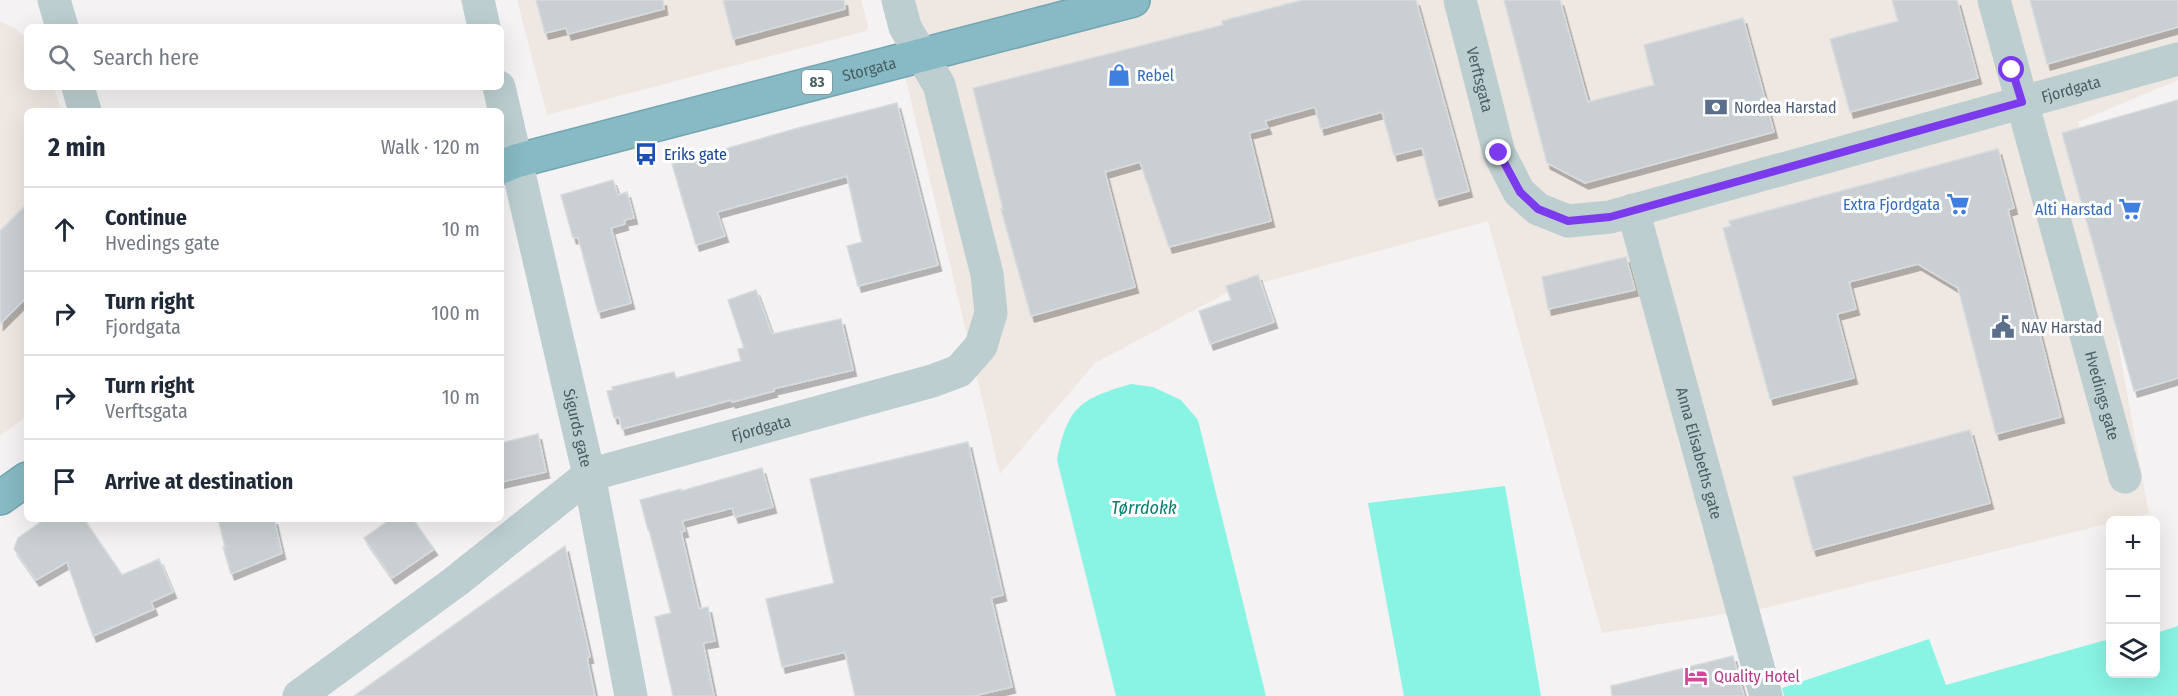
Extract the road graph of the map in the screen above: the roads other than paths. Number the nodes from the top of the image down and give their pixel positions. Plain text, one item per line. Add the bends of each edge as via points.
1 (54, 0) edge
2 (478, 0) edge
3 (898, 0) edge
4 (1133, 0) edge
5 (1460, 0) edge
6 (1994, 0) edge
7 (61, 24) edge
8 (483, 24) edge
9 (920, 55) junction
10 (2178, 59) edge
11 (79, 90) edge
12 (499, 90) edge
13 (2022, 102) junction
14 (84, 108) edge
15 (502, 108) edge
16 (504, 126) edge
17 (509, 164) edge
18 (1520, 192) joint
19 (1633, 210) junction
20 (589, 475) junction
21 (2125, 477) dead end
22 (24, 481) edge
23 (0, 498) edge
24 (299, 696) edge
25 (632, 696) edge
26 (1766, 696) edge

1 - 7 street
2 - 8 street
3 - 9 street via 905,27
4 - 9 highway, Storgata / 83
5 - 18 street, Verftsgata via 1499,153
6 - 13 street, Hvedings gate
9 - 17 highway, Storgata / 83
9 - 20 street, Fjordgata via 939,85 987,274 991,313 981,346 959,370 933,381
10 - 13 street, Fjordgata
11 - 14 street
12 - 15 street, Sigurds gate
13 - 19 street, Fjordgata
13 - 21 street, Hvedings gate
16 - 17 street, Sigurds gate
17 - 20 street, Sigurds gate
18 - 19 street, Fjordgata via 1538,209 1568,221 1610,217
19 - 26 street, Anna Elisabeths gate
20 - 24 street, Fjordgata via 455,582
20 - 25 street, Sigurds gate
22 - 23 highway

